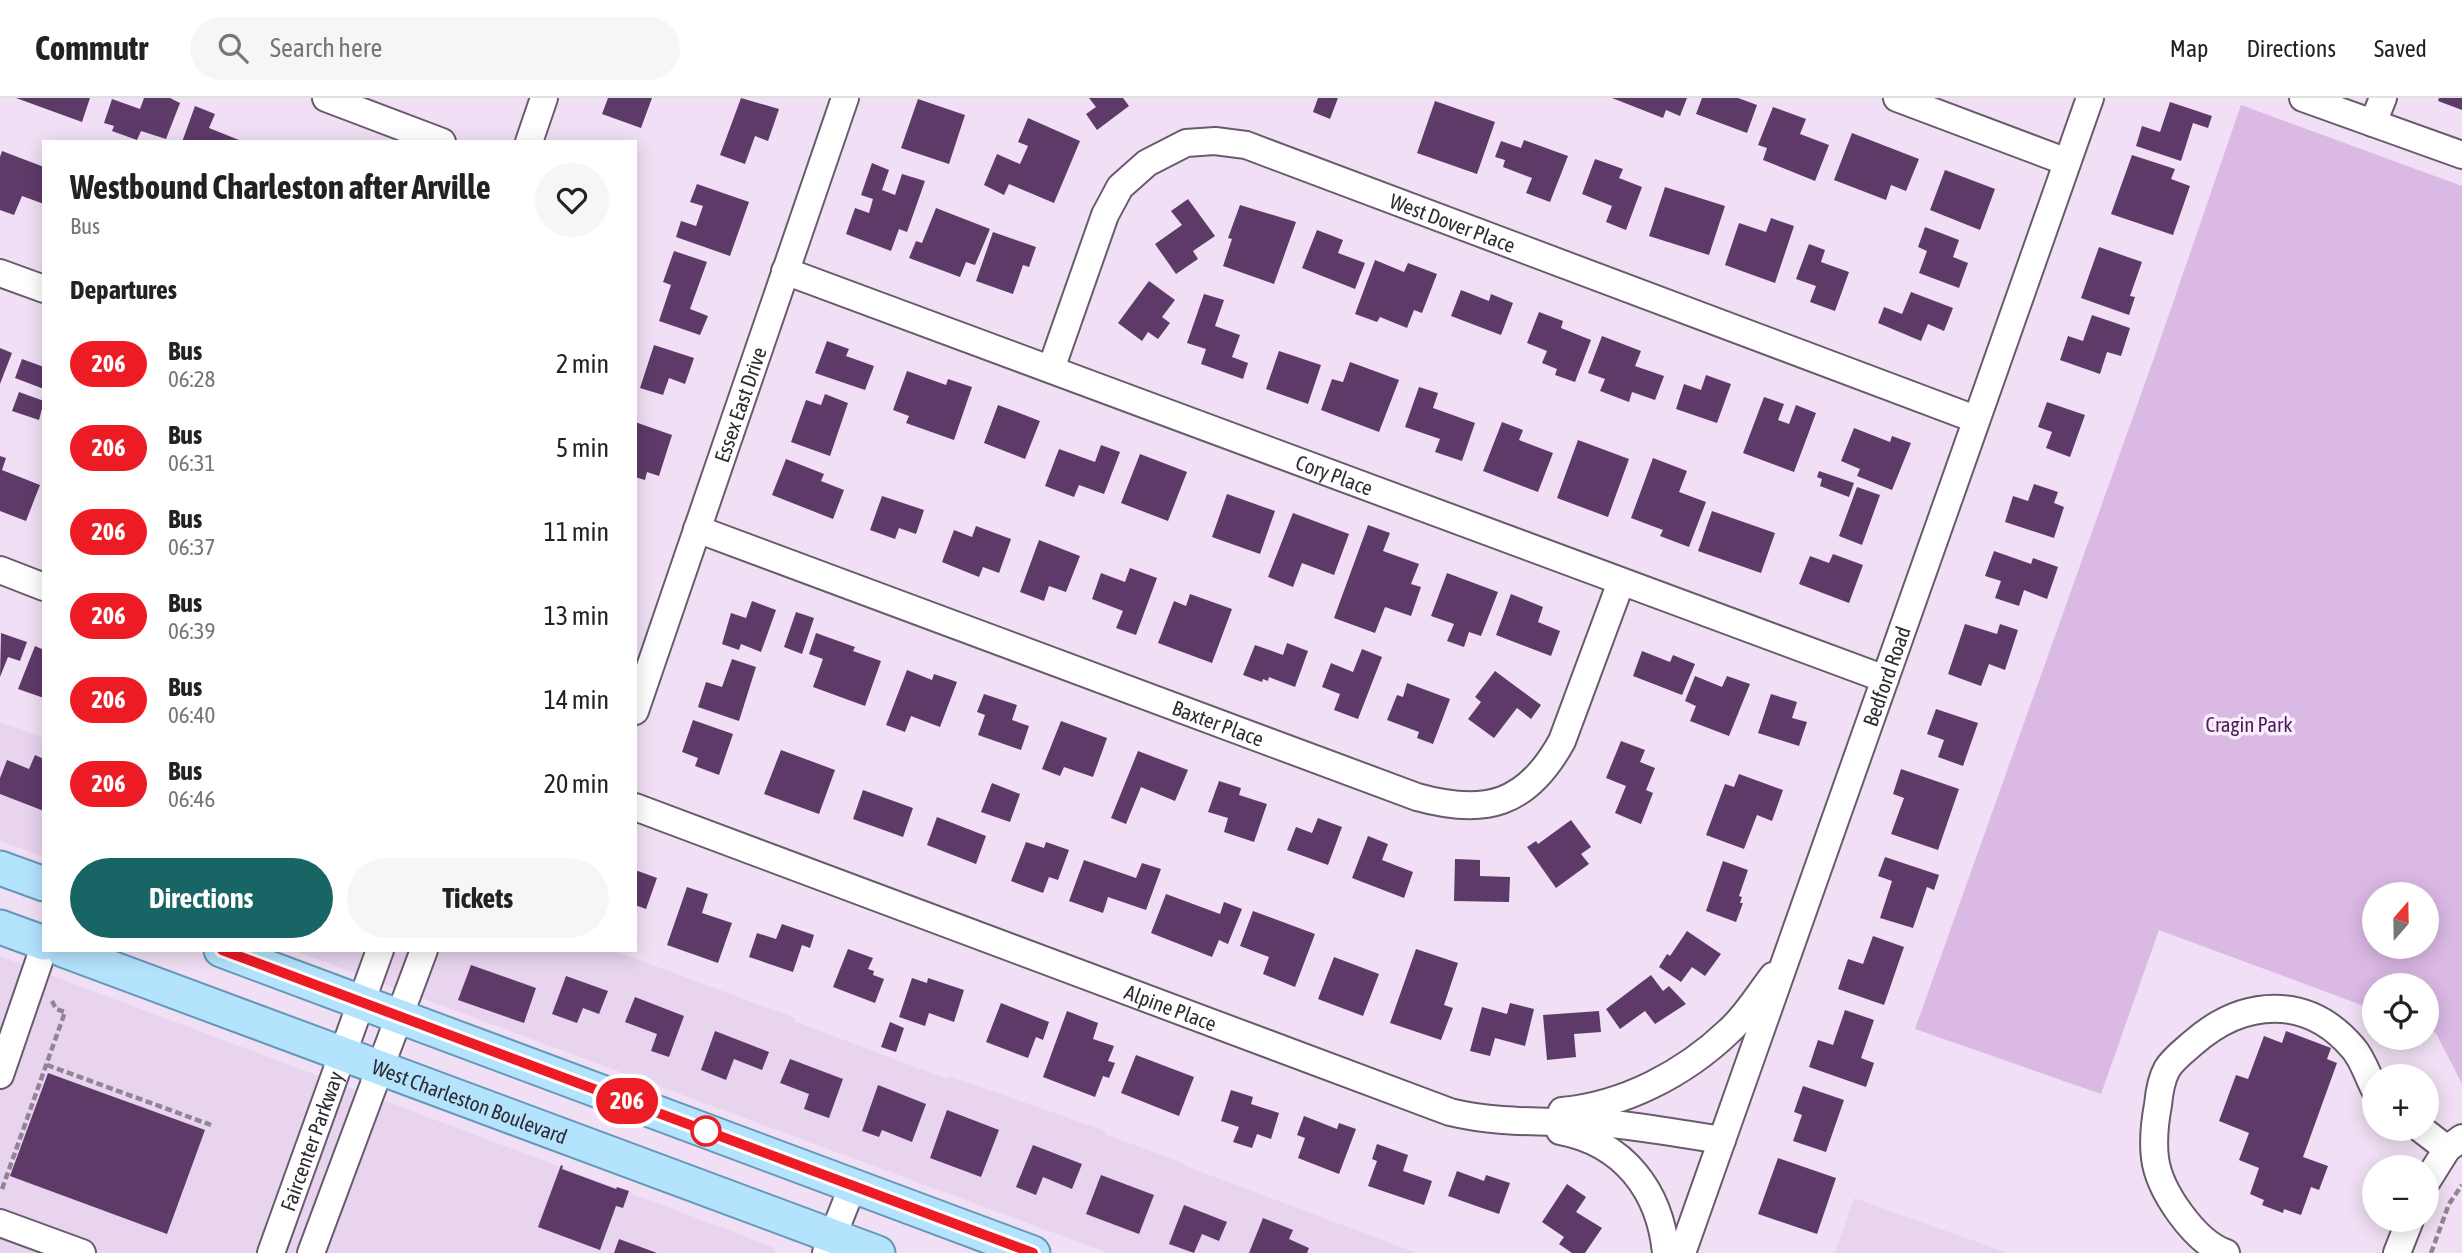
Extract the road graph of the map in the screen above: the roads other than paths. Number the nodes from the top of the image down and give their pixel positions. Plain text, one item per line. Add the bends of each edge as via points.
1 (326, 98) edge
2 (544, 98) edge
3 (845, 98) edge
4 (1897, 98) edge
5 (2090, 98) edge
6 (2303, 98) edge
7 (2383, 98) edge
8 (2373, 123) junction
9 (437, 140) edge
10 (530, 140) edge
11 (2462, 155) edge
12 (2067, 162) junction
13 (785, 271) junction
14 (0, 273) edge
15 (42, 288) edge
16 (1051, 369) junction
17 (1975, 419) junction
18 (697, 529) junction
19 (0, 570) edge
20 (1621, 582) junction
21 (42, 586) edge
22 (1885, 679) junction
23 (637, 705) edge
24 (637, 808) edge
25 (0, 868) edge
26 (42, 883) edge
27 (0, 927) edge
28 (42, 944) edge
29 (42, 951) edge
30 (70, 952) edge
31 (225, 952) edge
32 (379, 952) edge
33 (423, 952) edge
34 (1789, 956) junction
35 (353, 1029) junction
36 (390, 1043) junction
37 (2362, 1064) edge
38 (0, 1075) edge
39 (1504, 1121) junction
40 (1722, 1140) junction
41 (2455, 1143) edge
42 (2439, 1165) edge
43 (853, 1185) junction
44 (0, 1223) edge
45 (2405, 1232) edge
46 (829, 1245) edge
47 (82, 1253) edge
48 (271, 1253) edge
49 (311, 1253) edge
50 (878, 1253) edge
51 (1033, 1253) edge
52 (1667, 1253) edge
53 (1682, 1253) edge
54 (2226, 1253) edge
55 (2397, 1253) edge

1 - 9 street
2 - 10 street
3 - 13 street, Essex East Drive
4 - 12 street
5 - 12 street, Bedford Road
6 - 8 street
7 - 8 street
8 - 11 street
12 - 17 street, Bedford Road
13 - 16 street, Cory Place
13 - 18 street, Essex East Drive
14 - 15 street
16 - 17 street, West Dover Place via 1105,215 1120,187 1164,153 1186,143 1215,141 1246,145
16 - 20 street, Cory Place
17 - 22 street, Bedford Road
18 - 20 street, Baxter Place via 1447,805 1474,806 1510,796 1536,780 1552,760
18 - 23 street, Essex East Drive
19 - 21 street
20 - 22 street, Cory Place
22 - 34 street, Bedford Road
24 - 39 street, Alpine Place via 1450,1112
25 - 26 main road
27 - 28 main road
29 - 38 street
30 - 35 main road, West Charleston Boulevard
31 - 35 main road, West Charleston Boulevard
32 - 35 street, Faircenter Parkway
33 - 36 street, Faircenter Parkway
34 - 39 street via 1730,1031 1680,1069 1615,1101
34 - 40 street, Bedford Road
35 - 36 main road, West Charleston Boulevard
35 - 36 main road, West Charleston Boulevard
35 - 48 street, Faircenter Parkway
36 - 43 main road, West Charleston Boulevard
36 - 46 main road, West Charleston Boulevard
36 - 49 street, Faircenter Parkway
37 - 54 street via 2354,1048 2308,1015 2254,1009 2206,1032 2167,1069 2156,1114 2155,1159 2168,1194 2193,1232
39 - 40 street, Alpine Place via 1620,1125
39 - 52 street via 1575,1134 1615,1153 1655,1202
40 - 53 street, Bedford Road
41 - 42 street
43 - 46 street
43 - 51 main road, West Charleston Boulevard
44 - 47 street
45 - 55 street
46 - 50 main road, West Charleston Boulevard

